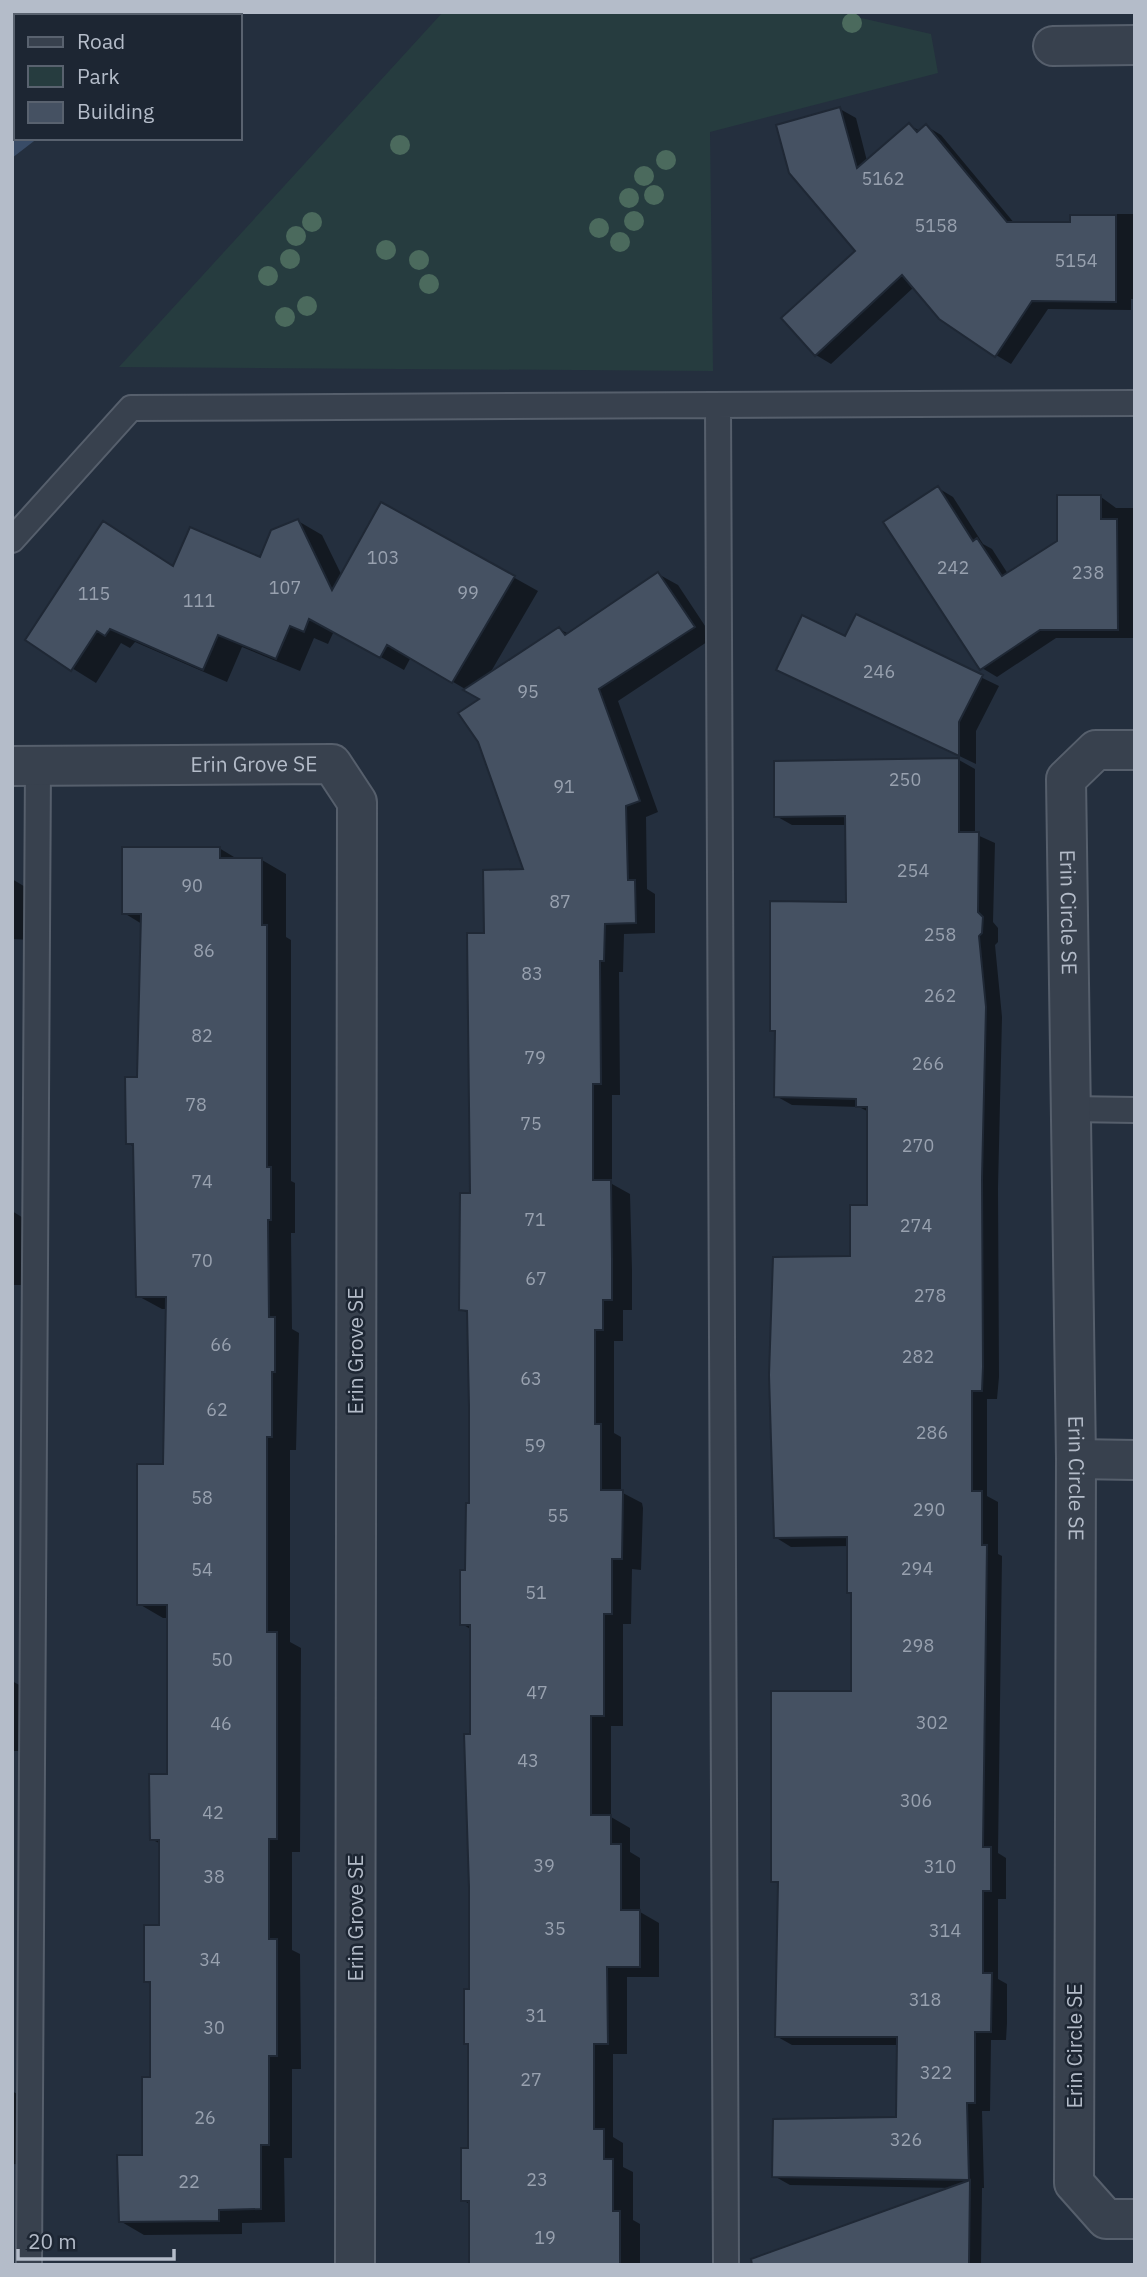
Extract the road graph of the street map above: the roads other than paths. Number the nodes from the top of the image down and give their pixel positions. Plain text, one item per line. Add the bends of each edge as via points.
1 (1135, 45) edge
2 (1053, 46) dead end
3 (1135, 403) edge
4 (718, 406) junction
5 (12, 540) edge
6 (1135, 750) edge
7 (25, 766) edge
8 (1070, 1109) junction
9 (1135, 1110) edge
10 (1076, 1460) junction
11 (1135, 1460) edge
12 (1135, 2219) edge
13 (29, 2265) edge
14 (355, 2265) edge
15 (726, 2265) edge

1 - 2 street
3 - 4 lane
4 - 5 lane via 131,408
4 - 15 lane
6 - 8 street, Erin Circle SE via 1096,750 1066,779
7 - 13 lane
7 - 14 street, Erin Grove SE via 332,764 357,802
8 - 9 lane
8 - 10 street, Erin Circle SE
10 - 11 street
10 - 12 street, Erin Circle SE via 1074,2183 1107,2219

